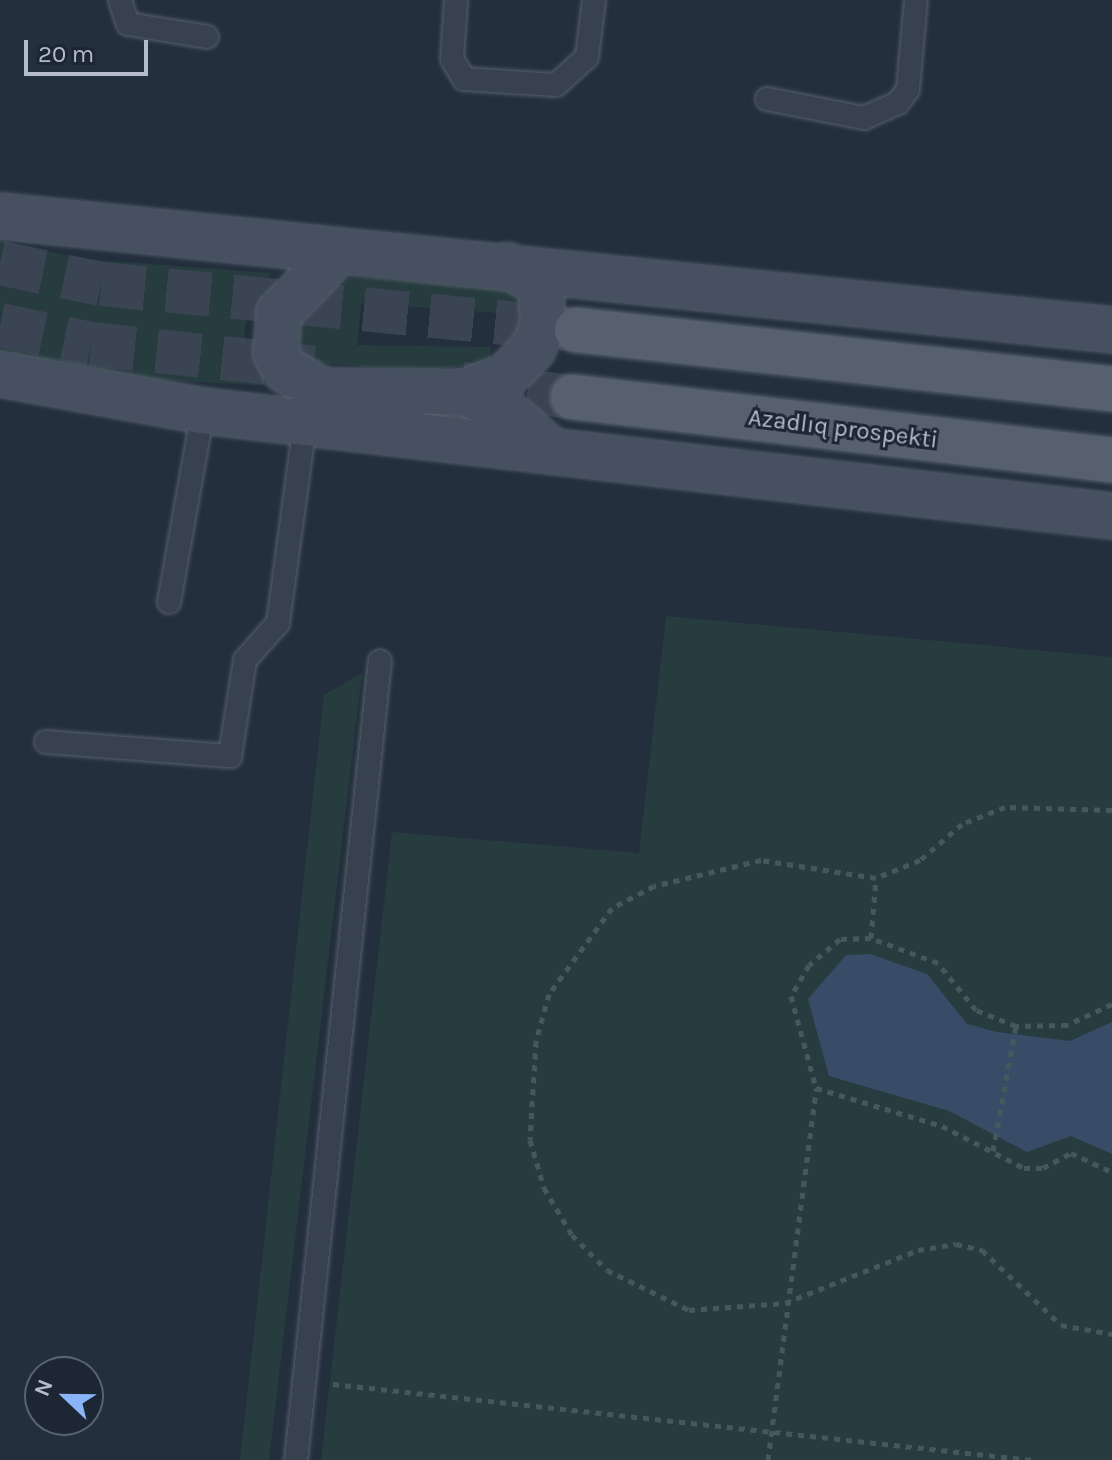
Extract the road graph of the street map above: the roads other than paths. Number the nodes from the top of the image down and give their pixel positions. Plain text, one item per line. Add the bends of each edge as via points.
1 (120, 0) edge
2 (456, 0) edge
3 (594, 0) edge
4 (916, 0) edge
5 (207, 37) dead end
6 (767, 99) dead end
7 (0, 216) edge
8 (338, 252) junction
9 (507, 265) junction
10 (577, 330) tunnel mouth
11 (1112, 330) edge
12 (0, 374) edge
13 (1112, 389) edge
14 (465, 392) junction
15 (573, 397) tunnel mouth
16 (315, 407) junction
17 (203, 411) junction
18 (549, 449) junction
19 (1112, 460) edge
20 (1112, 516) edge
21 (169, 602) dead end
22 (380, 661) dead end
23 (46, 742) dead end
24 (296, 1460) edge

1 - 5 lane via 128,24
2 - 3 lane via 456,72 464,79 556,85 587,57
4 - 6 lane via 908,89 898,103 864,118
7 - 8 main road
8 - 9 main road
8 - 16 main road via 291,293 274,330 285,370
9 - 11 main road
9 - 14 main road via 541,285 543,326 533,349 506,376
10 - 13 main road
12 - 17 main road
14 - 16 main road
14 - 18 main road via 509,414
15 - 19 main road, Azadlıq prospekti
16 - 17 main road
16 - 18 main road
16 - 23 lane via 278,623 245,660 230,756
17 - 21 lane
18 - 20 main road
22 - 24 lane

